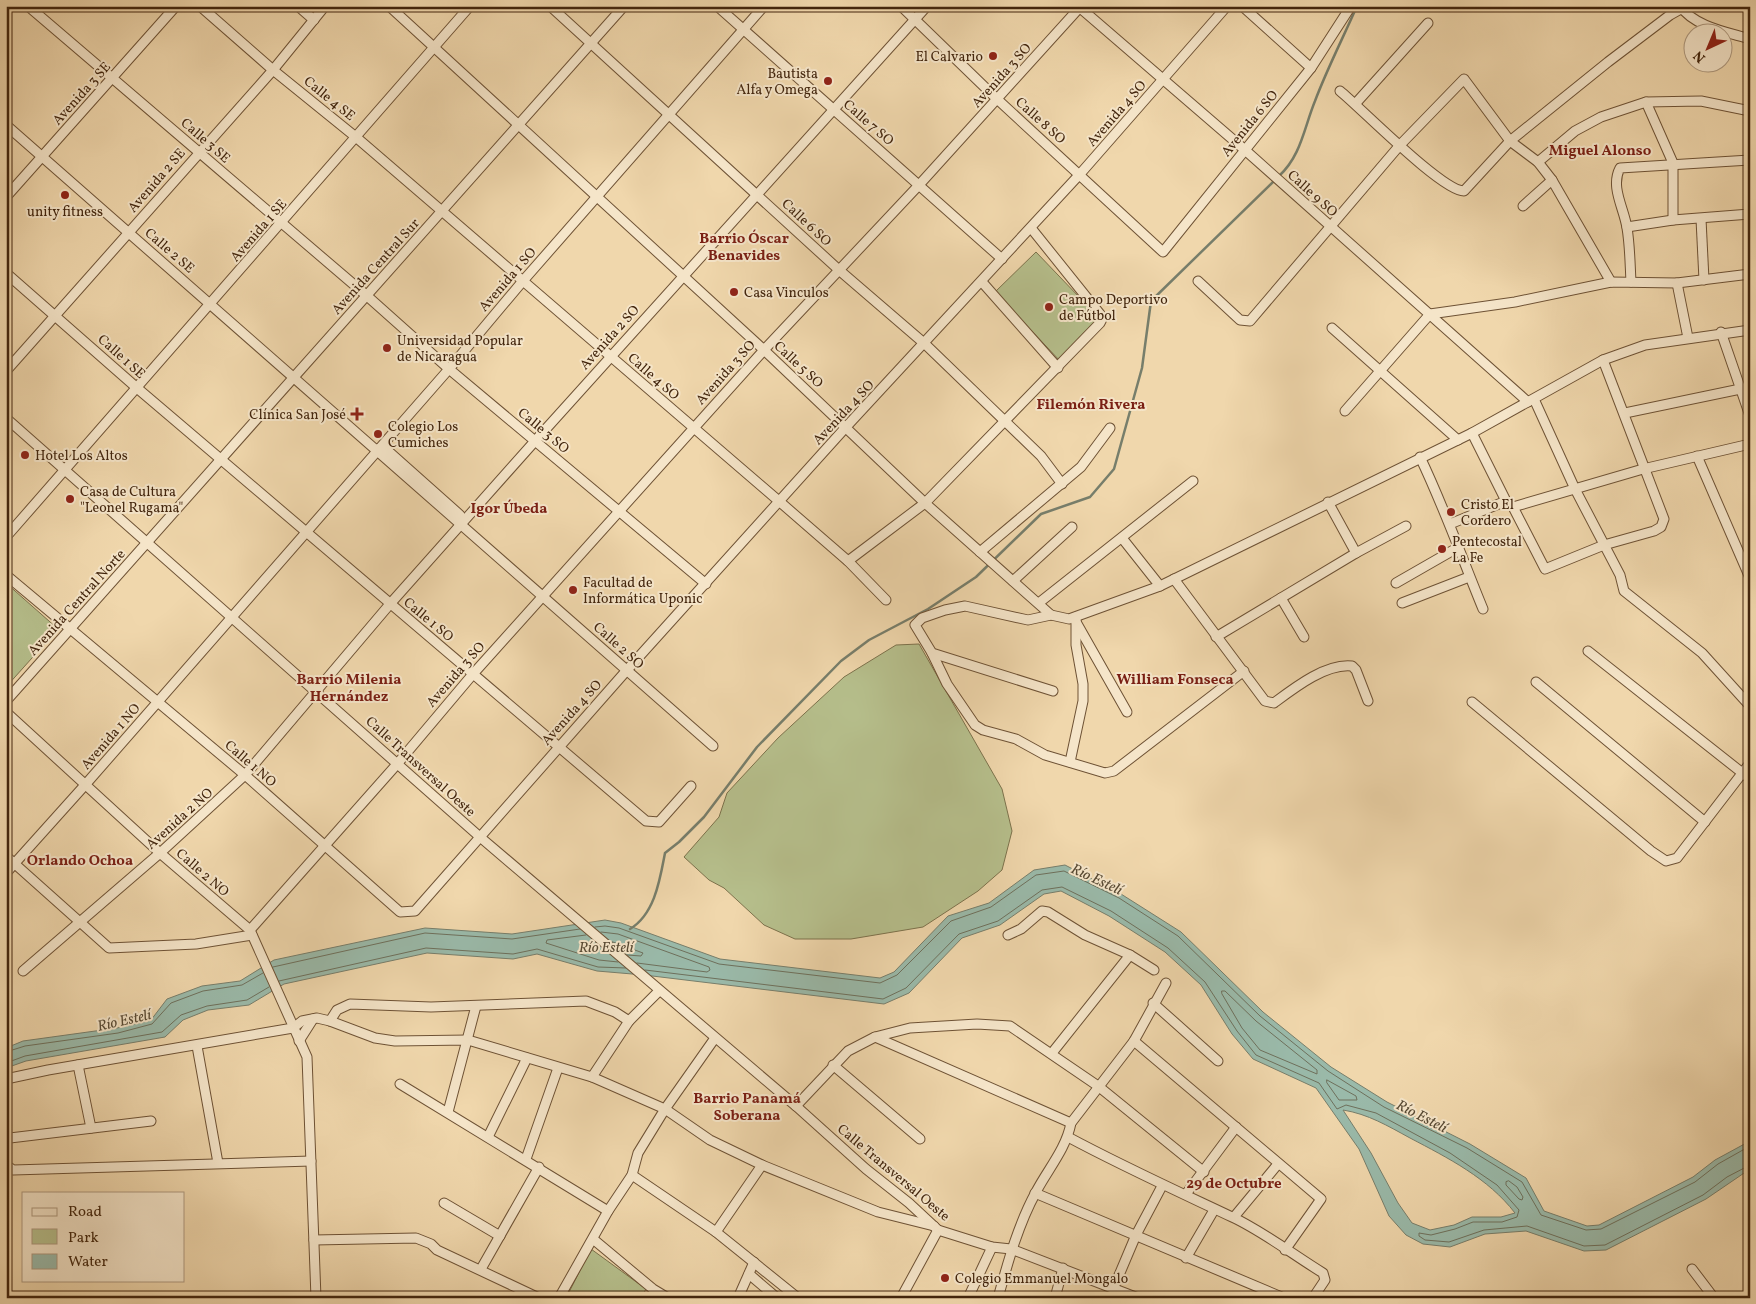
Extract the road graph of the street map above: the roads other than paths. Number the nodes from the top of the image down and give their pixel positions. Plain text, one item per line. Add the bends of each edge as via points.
1 (28, 6) edge
2 (176, 6) edge
3 (200, 6) edge
4 (298, 6) edge
5 (325, 6) edge
6 (389, 6) edge
7 (470, 6) edge
8 (550, 6) edge
9 (624, 6) edge
10 (717, 6) edge
11 (764, 6) edge
12 (901, 6) edge
13 (927, 6) edge
14 (1227, 6) edge
15 (1242, 6) edge
16 (1351, 6) edge
17 (1079, 7) edge
18 (1683, 7) edge
19 (314, 20) junction
20 (916, 20) junction
21 (1428, 23) dead end
22 (743, 30) junction
23 (1750, 39) edge
24 (591, 43) junction
25 (433, 48) junction
26 (1311, 68) junction
27 (273, 70) junction
28 (113, 78) junction
29 (1164, 79) junction
30 (1340, 91) dead end
31 (997, 99) junction
32 (1646, 102) junction
33 (1356, 104) junction
34 (833, 109) junction
35 (1750, 111) edge
36 (671, 114) junction
37 (6, 125) edge
38 (519, 126) junction
39 (357, 138) junction
40 (1510, 142) junction
41 (1400, 145) junction
42 (1244, 150) junction
43 (199, 152) junction
44 (42, 157) junction
45 (1750, 160) edge
46 (1538, 162) junction
47 (1673, 164) junction
48 (1080, 174) junction
49 (1552, 180) junction
50 (919, 185) junction
51 (757, 194) junction
52 (6, 197) edge
53 (596, 197) junction
54 (1523, 206) dead end
55 (443, 211) junction
56 (1750, 214) edge
57 (1701, 219) junction
58 (1673, 220) junction
59 (282, 223) junction
60 (1627, 227) junction
61 (1031, 228) junction
62 (1331, 228) junction
63 (128, 233) junction
64 (1163, 252) joint
65 (1002, 259) junction
66 (839, 270) junction
67 (6, 273) edge
68 (1750, 274) edge
69 (682, 276) junction
70 (1704, 280) junction
71 (1198, 281) dead end
72 (522, 282) junction
73 (982, 282) junction
74 (1611, 282) junction
75 (1631, 282) junction
76 (1677, 282) junction
77 (366, 295) junction
78 (212, 305) junction
79 (1430, 314) junction
80 (55, 315) junction
81 (1332, 328) dead end
82 (1750, 330) edge
83 (1721, 332) junction
84 (1688, 338) junction
85 (925, 344) junction
86 (764, 350) junction
87 (610, 356) junction
88 (1603, 360) junction
89 (1058, 368) junction
90 (449, 369) junction
91 (1380, 370) junction
92 (6, 371) edge
93 (294, 377) junction
94 (1750, 387) edge
95 (137, 388) junction
96 (1739, 388) junction
97 (1531, 401) junction
98 (1345, 410) dead end
99 (1625, 413) junction
100 (1750, 416) edge
101 (6, 418) edge
102 (1005, 420) junction
103 (694, 428) junction
104 (846, 428) junction
105 (1110, 428) dead end
106 (1472, 433) junction
107 (1458, 440) junction
108 (535, 441) junction
109 (1750, 444) edge
110 (377, 449) junction
111 (1696, 456) junction
112 (1420, 457) junction
113 (220, 459) junction
114 (1643, 469) junction
115 (64, 471) junction
116 (1193, 481) dead end
117 (1062, 484) junction
118 (1575, 489) junction
119 (780, 502) junction
120 (1328, 502) junction
121 (925, 503) junction
122 (1509, 504) junction
123 (619, 512) junction
124 (462, 524) junction
125 (1450, 524) junction
126 (1406, 526) dead end
127 (1072, 527) dead end
128 (306, 531) junction
129 (6, 537) edge
130 (1122, 538) junction
131 (146, 544) junction
132 (1604, 545) junction
133 (1457, 548) junction
134 (980, 552) junction
135 (1356, 553) junction
136 (848, 561) junction
137 (6, 575) edge
138 (1469, 577) junction
139 (1750, 578) edge
140 (1174, 579) junction
141 (1013, 580) junction
142 (1396, 583) dead end
143 (706, 584) junction
144 (1160, 586) junction
145 (544, 596) junction
146 (1281, 598) junction
147 (886, 600) dead end
148 (1040, 602) junction
149 (1402, 603) dead end
150 (390, 604) junction
151 (1482, 609) dead end
152 (1051, 615) junction
153 (232, 616) junction
154 (1076, 619) junction
155 (70, 627) junction
156 (1216, 637) junction
157 (1304, 638) dead end
158 (1588, 651) dead end
159 (932, 653) junction
160 (627, 670) junction
161 (1244, 671) junction
162 (473, 674) junction
163 (1536, 682) dead end
164 (316, 691) junction
165 (1053, 691) dead end
166 (6, 701) edge
167 (1368, 701) dead end
168 (158, 702) junction
169 (1472, 702) dead end
170 (1750, 706) edge
171 (6, 712) edge
172 (1127, 712) dead end
173 (713, 746) dead end
174 (558, 747) junction
175 (1070, 762) junction
176 (398, 763) junction
177 (1750, 763) edge
178 (245, 775) junction
179 (1746, 776) edge
180 (85, 785) junction
181 (691, 786) dead end
182 (1705, 822) junction
183 (480, 837) junction
184 (325, 844) junction
185 (160, 854) junction
186 (6, 856) edge
187 (15, 863) junction
188 (6, 873) edge
189 (415, 911) joint
190 (80, 921) junction
191 (251, 932) junction
192 (1008, 935) dead end
193 (1130, 955) junction
194 (1154, 970) dead end
195 (24, 971) dead end
196 (1166, 983) dead end
197 (658, 990) junction
198 (1153, 1004) junction
199 (476, 1006) junction
200 (313, 1019) junction
201 (330, 1021) junction
202 (629, 1021) junction
203 (294, 1028) junction
204 (715, 1038) junction
205 (875, 1038) junction
206 (468, 1040) junction
207 (299, 1041) junction
208 (1134, 1041) junction
209 (197, 1046) junction
210 (1052, 1053) junction
211 (527, 1058) junction
212 (1218, 1061) dead end
213 (78, 1065) junction
214 (833, 1065) junction
215 (558, 1068) junction
216 (592, 1078) junction
217 (6, 1079) edge
218 (400, 1084) dead end
219 (1098, 1086) junction
220 (796, 1106) junction
221 (665, 1109) junction
222 (448, 1112) junction
223 (151, 1121) dead end
224 (1071, 1124) junction
225 (1236, 1127) junction
226 (91, 1128) junction
227 (488, 1137) junction
228 (1068, 1137) junction
229 (920, 1140) dead end
230 (6, 1141) edge
231 (526, 1159) junction
232 (311, 1161) junction
233 (218, 1163) junction
234 (1278, 1164) junction
235 (6, 1165) edge
236 (762, 1165) junction
237 (539, 1167) junction
238 (1204, 1172) junction
239 (632, 1175) junction
240 (1162, 1186) junction
241 (1035, 1193) junction
242 (1186, 1194) junction
243 (444, 1203) dead end
244 (1214, 1210) junction
245 (608, 1211) junction
246 (1234, 1217) junction
247 (936, 1228) junction
248 (716, 1232) junction
249 (1136, 1235) junction
250 (500, 1236) junction
251 (593, 1239) junction
252 (314, 1240) junction
253 (992, 1247) junction
254 (1012, 1249) junction
255 (1285, 1250) junction
256 (1186, 1258) junction
257 (754, 1262) junction
258 (1063, 1268) junction
259 (481, 1269) junction
260 (1692, 1269) dead end
261 (749, 1274) junction
262 (1114, 1287) junction
263 (6, 1292) edge
264 (651, 1293) edge
265 (9, 1298) edge
266 (316, 1298) edge
267 (539, 1298) edge
268 (559, 1298) edge
269 (668, 1298) edge
270 (738, 1298) edge
271 (777, 1298) edge
272 (798, 1298) edge
273 (901, 1298) edge
274 (968, 1298) edge
275 (998, 1298) edge
276 (1055, 1298) edge
277 (1138, 1298) edge
278 (1284, 1298) edge
279 (1313, 1298) edge
280 (1714, 1298) edge

1 - 28 street, Calle 3 SE
2 - 28 street, Avenida 3 SE
3 - 27 street, Calle 4 SE
4 - 19 street
5 - 19 street, Avenida 2 SE
6 - 25 street, Calle 5 SO
7 - 25 street, Avenida 1 SE
8 - 24 street, Calle 6 SO
9 - 24 street, Avenida Central Sur
10 - 22 street, Calle 7 SO
11 - 22 street, Avenida 1 SO
12 - 20 street, Calle 8 SO
13 - 20 street, Avenida 2 SO
14 - 29 street, Avenida 4 SO
15 - 26 street
16 - 26 street, Avenida 6 SO
17 - 29 street, Calle 9 SO
17 - 31 street, Avenida 3 SO
18 - 23 street via 1704,24
18 - 40 street via 1608,62
19 - 27 street, Avenida 2 SE
20 - 31 street, Calle 8 SO
20 - 34 street, Avenida 2 SO
21 - 33 street
22 - 34 street, Calle 7 SO
22 - 36 street, Avenida 1 SO
24 - 36 street, Calle 6 SO
24 - 38 street, Avenida Central Sur
25 - 38 street, Calle 5 SO
25 - 39 street, Avenida 1 SE
26 - 42 street, Avenida 6 SO
27 - 39 street, Calle 4 SE
27 - 43 street, Avenida 2 SE
28 - 43 street, Calle 3 SE
28 - 44 street, Avenida 3 SE
29 - 42 street, Calle 9 SO
29 - 48 street, Avenida 4 SO
30 - 33 street
31 - 48 street, Calle 8 SO
31 - 50 street, Avenida 3 SO
32 - 35 street via 1701,102
32 - 46 street via 1592,121
32 - 47 street
33 - 41 street
34 - 50 street, Calle 7 SO
34 - 51 street, Avenida 2 SO
36 - 51 street, Calle 6 SO
36 - 53 street, Avenida 1 SO
37 - 44 street, Calle 2 SE
38 - 53 street, Calle 5 SO
38 - 55 street, Avenida Central Sur
39 - 55 street, Calle 4 SE
39 - 59 street, Avenida 1 SE
40 - 41 street via 1464,191 1457,191
40 - 41 street via 1464,79
40 - 46 street
41 - 62 street
42 - 62 street, Calle 9 SO
42 - 64 street, Avenida 6 SO
43 - 59 street, Calle 3 SE
43 - 63 street, Avenida 2 SE
44 - 52 street, Avenida 3 SE
44 - 63 street, Calle 2 SE
45 - 47 street
46 - 49 street
47 - 58 street
47 - 60 street via 1620,168 1616,188
48 - 61 street, Avenida 4 SO
48 - 64 street, Calle 8 SO
49 - 54 street
49 - 74 street
50 - 65 street, Calle 7 SO
50 - 66 street, Avenida 3 SO
51 - 66 street, Calle 6 SO
51 - 69 street, Avenida 2 SO
53 - 69 street, Calle 5 SO
53 - 72 street, Avenida 1 SO
55 - 72 street, Calle 4 SO
55 - 77 street, Avenida Central Sur
56 - 57 street
57 - 58 street
57 - 70 street
58 - 60 street
59 - 77 street, Calle 3 SE
59 - 78 street, Avenida 1 SE
60 - 75 street
61 - 65 street, Avenida 4 SO
61 - 89 street via 1102,318
62 - 71 street via 1250,322 1240,320
62 - 79 street, Calle 9 SO
63 - 78 street, Calle 2 SE
63 - 80 street, Avenida 2 SE
65 - 73 street, Avenida 4 SO
66 - 85 street, Calle 6 SO
66 - 86 street, Avenida 3 SO
67 - 80 street, Calle 1 SE
68 - 70 street
69 - 86 street, Calle 5 SO
69 - 87 street, Avenida 2 SO
70 - 76 street
72 - 87 street, Calle 4 SO
72 - 90 street, Avenida 1 SO
73 - 85 street, Avenida 4 SO
73 - 89 street
74 - 75 street
74 - 79 street via 1516,302
75 - 76 street
76 - 84 street
77 - 90 street, Calle 3 SO
77 - 93 street, Avenida Central Sur
78 - 93 street, Calle 2 SE
78 - 95 street, Avenida 1 SE
79 - 91 street
79 - 97 street, Calle 9 SO
80 - 92 street, Avenida 2 SE
80 - 95 street, Calle 1 SE
81 - 91 street
82 - 83 street
83 - 84 street
83 - 96 street
84 - 88 street via 1645,345
85 - 102 street, Calle 6 SO
85 - 104 street, Avenida 4 SO
86 - 103 street, Avenida 3 SO
86 - 104 street, Calle 5 SO
87 - 103 street, Calle 4 SO
87 - 108 street, Avenida 2 SO
88 - 97 street
88 - 99 street
89 - 102 street
90 - 108 street, Calle 3 SO
90 - 110 street, Avenida 1 SO
91 - 98 street
91 - 107 street
93 - 110 street, Calle 2 SO
93 - 113 street, Avenida Central Sur
94 - 96 street
95 - 113 street, Calle 1 SE
95 - 115 street, Avenida 1 SE
96 - 99 street
96 - 100 street
97 - 106 street
97 - 118 street
99 - 114 street
101 - 115 street, Calle Transversal Oeste
102 - 117 street, Calle 6 SO via 1042,456
102 - 121 street
103 - 119 street, Calle 4 SO
103 - 123 street, Avenida 3 SO
104 - 119 street, Avenida 4 SO
104 - 121 street, Calle 5 SO
105 - 117 street via 1081,467
106 - 107 street
106 - 122 street
107 - 112 street
108 - 123 street, Calle 3 SO
108 - 124 street, Avenida 2 SO
109 - 111 street
110 - 124 street, Calle 2 SO
110 - 128 street, Avenida 1 SO
111 - 114 street
111 - 139 street
112 - 120 street
112 - 125 street
113 - 128 street, Calle 1 SO
113 - 131 street, Avenida Central Sur
114 - 118 street
114 - 132 street via 1664,520 1661,527
115 - 129 street, Avenida 1 SE
115 - 131 street, Calle Transversal Oeste
116 - 130 street
117 - 134 street
118 - 122 street
118 - 132 street
119 - 136 street, Calle 4 SO
119 - 143 street, Avenida 4 SO
120 - 135 street
120 - 140 street
121 - 134 street, Calle 5 SO
121 - 136 street
122 - 125 street
122 - 132 street via 1545,569
123 - 143 street, Calle 3 SO
123 - 145 street, Avenida 3 SO
124 - 145 street, Calle 2 SO
124 - 150 street, Avenida 2 SO
125 - 133 street
126 - 135 street
127 - 141 street
128 - 150 street, Calle 1 SO
128 - 153 street, Avenida 1 SO
130 - 144 street
130 - 148 street
131 - 153 street, Calle Transversal Oeste
131 - 155 street, Avenida Central Norte
132 - 170 street via 1620,575 1624,592 1702,653
133 - 138 street
133 - 142 street
134 - 141 street, Calle 5 SO
135 - 146 street
136 - 147 street, Calle 4 SO
137 - 155 street, Calle 1 NO
138 - 149 street
138 - 151 street
140 - 144 street
140 - 156 street
141 - 148 street, Calle 5 SO
143 - 160 street, Avenida 4 SO
144 - 154 street
145 - 160 street, Calle 2 SO
145 - 162 street, Avenida 3 SO
146 - 156 street
146 - 157 street
148 - 152 street, Calle 5 SO
150 - 162 street, Calle 1 SO
150 - 164 street, Avenida 2 SO
152 - 154 street
152 - 159 street via 1028,620 965,606 945,610 922,618 915,625
153 - 164 street, Calle Transversal Oeste
153 - 168 street, Avenida 1 NO
154 - 172 street
154 - 175 street via 1083,701
155 - 166 street, Avenida Central Norte
155 - 168 street, Calle 1 NO
156 - 161 street
158 - 179 street
159 - 165 street
159 - 175 street via 947,684 975,725 1016,739 1045,755
160 - 173 street, Calle 2 SO
160 - 174 street, Avenida 4 SO
161 - 167 street via 1265,700 1274,703 1305,680 1342,665 1352,666
161 - 175 street via 1114,771 1105,774
162 - 174 street, Calle 1 SO
162 - 176 street, Avenida 3 SO
163 - 182 street
164 - 176 street, Calle Transversal Oeste
164 - 178 street, Avenida 2 NO
168 - 178 street, Calle 1 NO
168 - 180 street, Avenida 1 NO
169 - 182 street via 1666,861 1678,858
171 - 180 street, Calle 2 NO
174 - 181 street, Calle 1 SO via 646,821 659,822
174 - 183 street, Avenida 4 SO
176 - 183 street, Calle Transversal Oeste
176 - 184 street, Avenida 3 SO
177 - 179 street
178 - 184 street, Calle 1 NO
178 - 185 street, Avenida 2 NO
179 - 182 street
180 - 185 street, Calle 2 NO
180 - 187 street, Avenida 1 NO
183 - 189 street, Avenida 4 SO
183 - 197 street, Calle Transversal Oeste
184 - 189 street, Calle 1 NO via 400,912
184 - 191 street, Avenida 3 SO
185 - 190 street, Avenida 2 NO
185 - 191 street, Calle 2 NO
186 - 187 street
187 - 188 street, Avenida 1 NO
187 - 190 street
190 - 191 street via 110,949 196,944
190 - 195 street, Avenida 2 NO
191 - 203 street
192 - 193 street via 1045,911 1085,935
193 - 194 street
193 - 210 street
196 - 198 street
197 - 202 street
197 - 204 street, Calle Transversal Oeste
198 - 208 street
198 - 212 street
199 - 201 street via 350,1004 337,1010
199 - 202 street via 586,1001
199 - 206 street
200 - 201 street
200 - 203 street
200 - 207 street
201 - 206 street via 374,1038 395,1041
202 - 216 street
203 - 207 street
203 - 209 street
204 - 220 street, Calle Transversal Oeste
204 - 221 street
205 - 210 street via 910,1028 978,1024 1010,1026
205 - 214 street via 848,1051
205 - 224 street
206 - 211 street
206 - 222 street
207 - 232 street via 307,1057
208 - 219 street
208 - 225 street
209 - 213 street
209 - 233 street
210 - 219 street
211 - 215 street
211 - 227 street
213 - 217 street
213 - 226 street
214 - 220 street
214 - 229 street
215 - 216 street
215 - 231 street
216 - 221 street
218 - 222 street
219 - 224 street
219 - 238 street
220 - 247 street, Calle Transversal Oeste
221 - 236 street via 710,1140
221 - 239 street via 638,1153
222 - 227 street
223 - 226 street
224 - 228 street
225 - 234 street
225 - 238 street
226 - 230 street
227 - 231 street
228 - 240 street
228 - 241 street
231 - 237 street
232 - 233 street
232 - 252 street
233 - 235 street via 13,1170
234 - 246 street
234 - 255 street via 1322,1199
236 - 247 street via 878,1212
236 - 248 street
237 - 245 street
237 - 250 street
238 - 242 street
239 - 245 street
239 - 248 street
240 - 242 street
240 - 249 street
241 - 249 street
241 - 254 street
242 - 244 street
243 - 250 street
244 - 246 street
244 - 256 street
245 - 251 street
246 - 255 street
247 - 253 street, Calle Transversal Oeste
247 - 273 street
248 - 257 street
249 - 256 street
249 - 262 street
250 - 259 street
251 - 264 street
251 - 268 street
252 - 259 street via 416,1238
252 - 266 street
253 - 254 street, Calle Transversal Oeste
253 - 274 street
254 - 258 street, Calle Transversal Oeste
254 - 275 street
255 - 279 street via 1323,1273 1325,1280
256 - 278 street
257 - 261 street
257 - 272 street
258 - 262 street, Calle Transversal Oeste
258 - 276 street
259 - 267 street
260 - 280 street
261 - 270 street
261 - 271 street
262 - 277 street, Calle Transversal Oeste
263 - 265 street
264 - 269 street

